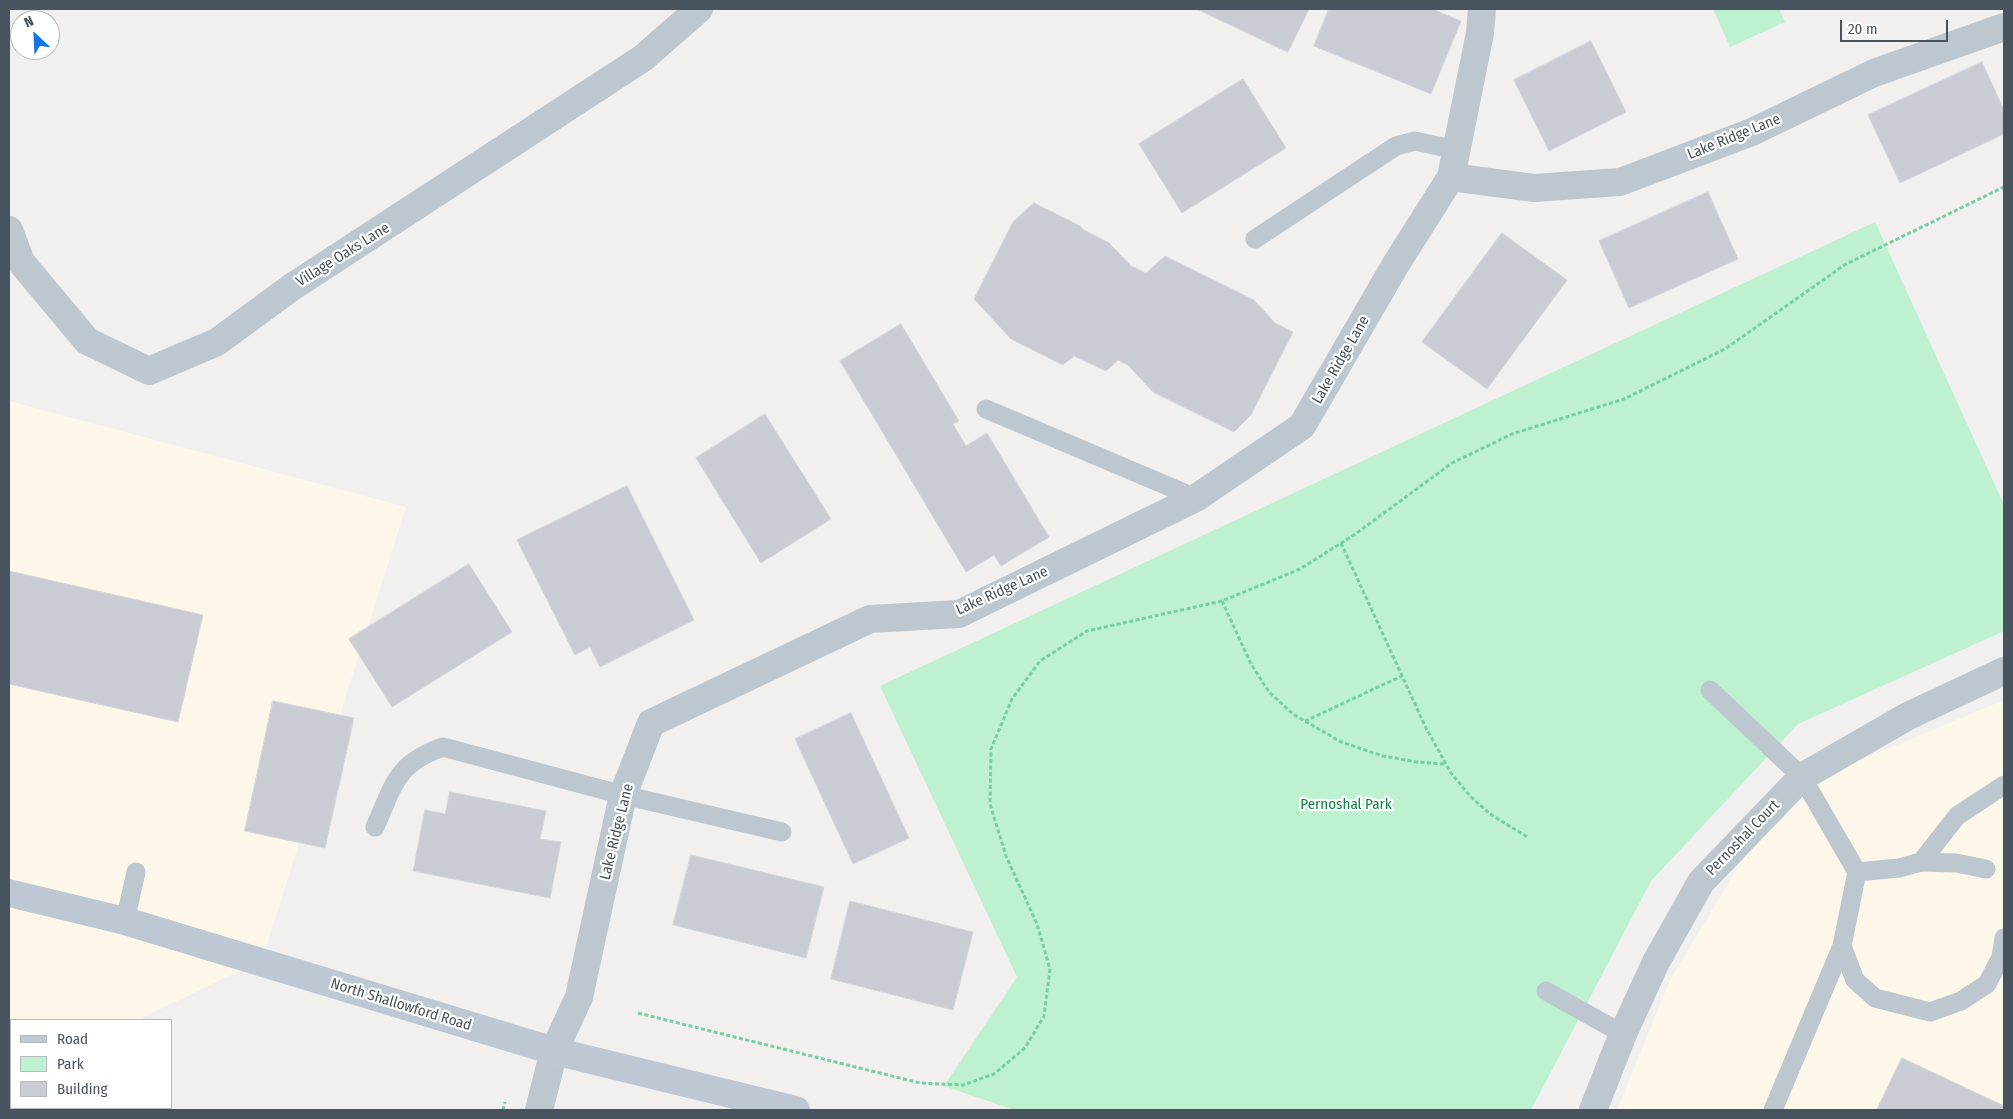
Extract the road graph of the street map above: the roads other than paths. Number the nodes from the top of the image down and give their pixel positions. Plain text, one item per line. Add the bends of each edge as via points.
1 (699, 9) edge
2 (1482, 9) edge
3 (2004, 27) edge
4 (1457, 150) junction
5 (1451, 177) junction
6 (9, 230) edge
7 (1254, 239) dead end
8 (986, 409) dead end
9 (1196, 498) junction
10 (2004, 671) edge
11 (1710, 690) dead end
12 (1802, 777) junction
13 (2004, 785) edge
14 (623, 796) junction
15 (375, 827) dead end
16 (782, 832) dead end
17 (1921, 862) junction
18 (1986, 869) dead end
19 (136, 872) dead end
20 (1857, 872) junction
21 (9, 893) edge
22 (125, 921) junction
23 (2004, 938) edge
24 (1842, 946) junction
25 (1546, 991) dead end
26 (1623, 1034) junction
27 (554, 1051) junction
28 (539, 1110) edge
29 (796, 1110) edge
30 (1593, 1110) edge
31 (1773, 1110) edge

1 - 6 street, Village Oaks Lane via 644,58 292,287 217,342 149,371 87,340 21,262
2 - 4 street, Lake Ridge Lane
3 - 5 street, Lake Ridge Lane via 1874,73 1752,132 1620,182 1534,188
4 - 5 street, Lake Ridge Lane
4 - 7 lane via 1416,141 1396,146
5 - 9 street, Lake Ridge Lane via 1396,264 1302,426
8 - 9 lane
9 - 14 street, Lake Ridge Lane via 959,614 870,619 651,723
10 - 12 street, Pernoshal Court via 1908,716
11 - 12 lane
12 - 20 lane
12 - 26 street, Pernoshal Court via 1701,882 1656,962
13 - 17 lane via 1957,816
14 - 15 lane via 443,747 425,753 399,774
14 - 16 lane
14 - 27 street, Lake Ridge Lane via 579,997
17 - 18 lane via 1956,863
17 - 20 lane via 1899,868
19 - 22 lane
20 - 24 lane
21 - 22 street, North Shallowford Road
22 - 27 street, North Shallowford Road
23 - 24 lane via 2001,957 1987,984 1960,1001 1930,1012 1875,998 1855,980
24 - 31 lane
25 - 26 lane
26 - 30 street, Pernoshal Court
27 - 28 street, Lake Ridge Lane
27 - 29 street, North Shallowford Road

